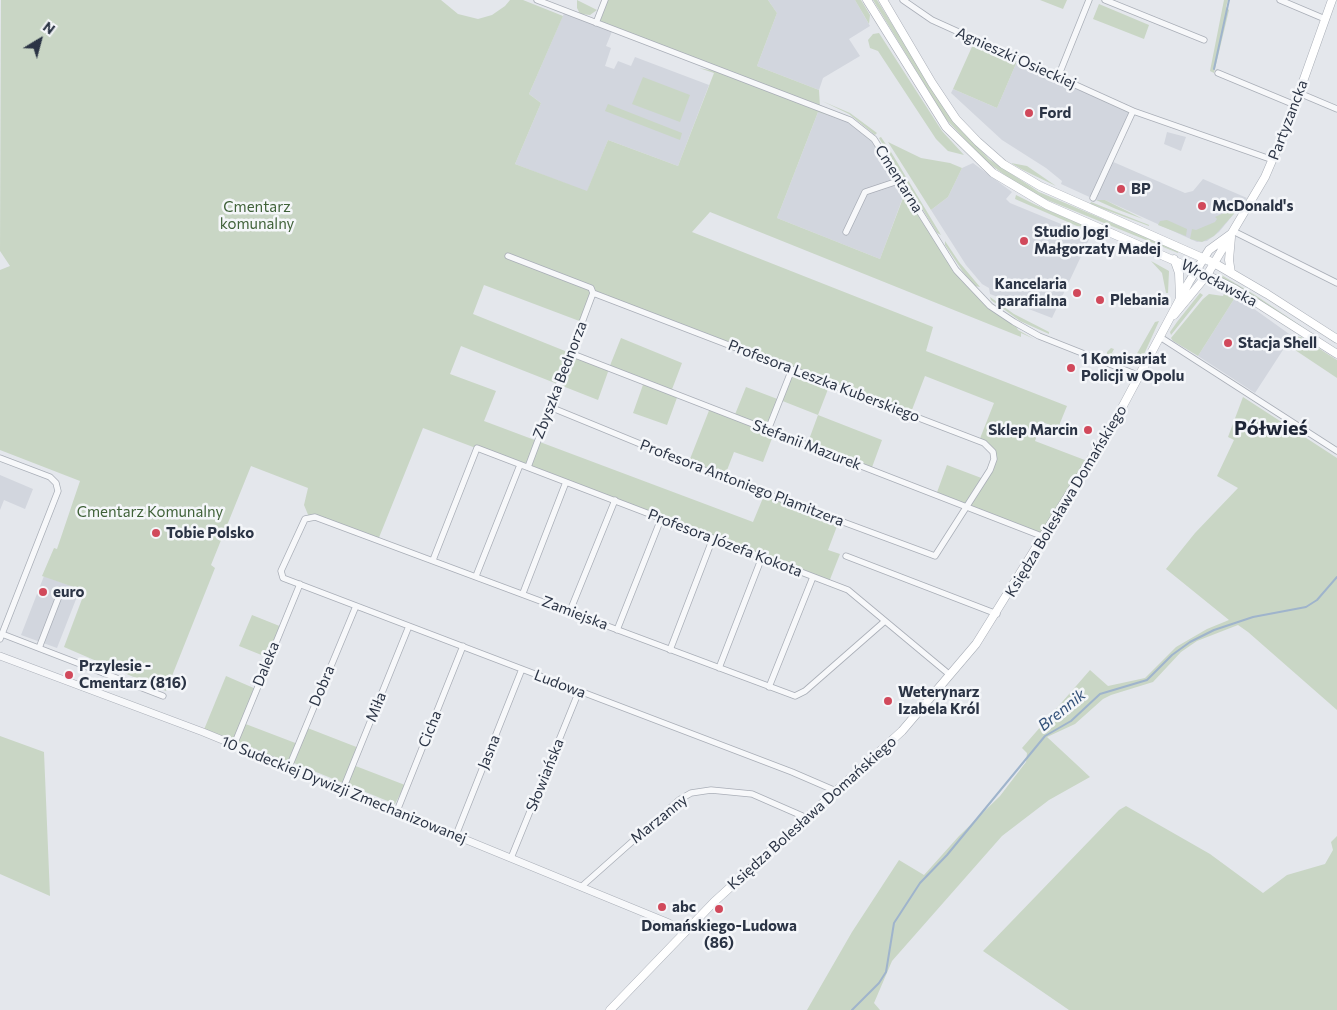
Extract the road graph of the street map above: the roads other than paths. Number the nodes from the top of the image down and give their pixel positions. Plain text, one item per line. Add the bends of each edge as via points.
1 (537, 0) edge
2 (605, 0) edge
3 (867, 0) edge
4 (883, 0) edge
5 (903, 0) edge
6 (1089, 0) edge
7 (1105, 0) edge
8 (1280, 0) edge
9 (1332, 0) edge
10 (1325, 19) junction
11 (596, 23) junction
12 (1204, 40) dead end
13 (1218, 73) dead end
14 (1058, 77) junction
15 (1299, 93) junction
16 (1295, 105) junction
17 (1337, 109) edge
18 (1133, 111) junction
19 (1273, 160) junction
20 (901, 180) junction
21 (1093, 198) dead end
22 (846, 232) dead end
23 (1232, 232) junction
24 (508, 256) dead end
25 (1205, 258) junction
26 (1174, 259) junction
27 (1214, 263) junction
28 (1197, 270) junction
29 (1231, 272) junction
30 (1207, 275) junction
31 (1337, 283) edge
32 (593, 293) junction
33 (1180, 298) junction
34 (1169, 322) junction
35 (1160, 337) junction
36 (1337, 339) edge
37 (570, 353) junction
38 (1337, 354) edge
39 (792, 369) junction
40 (1140, 376) junction
41 (550, 407) junction
42 (768, 430) junction
43 (1337, 451) edge
44 (0, 458) edge
45 (520, 465) junction
46 (528, 468) junction
47 (566, 482) junction
48 (614, 500) junction
49 (966, 507) junction
50 (661, 519) junction
51 (1044, 537) junction
52 (713, 538) junction
53 (762, 556) junction
54 (846, 556) dead end
55 (433, 560) junction
56 (476, 576) junction
57 (813, 576) junction
58 (283, 578) joint
59 (300, 584) junction
60 (61, 591) dead end
61 (523, 593) junction
62 (356, 606) junction
63 (570, 611) junction
64 (997, 614) junction
65 (885, 621) junction
66 (409, 626) junction
67 (617, 630) junction
68 (1, 636) edge
69 (463, 646) junction
70 (39, 648) junction
71 (670, 650) junction
72 (0, 656) edge
73 (719, 668) junction
74 (522, 669) junction
75 (950, 675) junction
76 (769, 687) junction
77 (579, 691) junction
78 (163, 696) dead end
79 (234, 745) junction
80 (289, 767) junction
81 (343, 789) junction
82 (836, 791) junction
83 (397, 811) junction
84 (807, 818) junction
85 (456, 835) junction
86 (511, 858) junction
87 (581, 887) junction
88 (683, 933) junction
89 (610, 1010) edge

1 - 11 street, Cmentarna
2 - 11 street
3 - 26 main road, Wrocławska via 946,128 981,164 1047,205
4 - 25 main road, Wrocławska via 952,112 998,160 1040,186
5 - 14 street, Agnieszki Osieckiej via 932,20
6 - 14 street
7 - 12 street
8 - 10 street
9 - 10 main road, Partyzancka
10 - 15 main road, Partyzancka
11 - 20 street, Cmentarna via 850,120 874,139
13 - 16 street
14 - 18 street, Agnieszki Osieckiej
15 - 16 main road, Partyzancka
15 - 17 street
16 - 19 main road, Partyzancka
18 - 19 street, Agnieszki Osieckiej
18 - 21 street
19 - 23 main road, Partyzancka
20 - 22 street via 865,192
20 - 40 street, Cmentarna via 956,270 990,306 1039,336
23 - 25 main road, Partyzancka via 1219,241
23 - 27 main road, Partyzancka
23 - 29 main road
23 - 31 street
24 - 32 street, Profesora Leszka Kuberskiego via 590,288
25 - 27 main road, Wrocławska
25 - 28 main road, Partyzancka
26 - 28 main road, Wrocławska
26 - 33 main road via 1179,273
27 - 29 main road, Wrocławska
27 - 30 main road, Partyzancka
28 - 30 main road, Wrocławska
28 - 33 main road, Księdza Bolesława Domańskiego
29 - 36 main road, Wrocławska
30 - 34 main road, Księdza Bolesława Domańskiego
30 - 38 main road, Wrocławska via 1235,289
32 - 37 street, Zbyszka Bednorza
32 - 39 street, Profesora Leszka Kuberskiego
33 - 34 main road, Księdza Bolesława Domańskiego
34 - 35 main road, Księdza Bolesława Domańskiego
35 - 40 main road, Księdza Bolesława Domańskiego
35 - 43 street
37 - 41 street, Zbyszka Bednorza
37 - 42 street, Stefanii Mazurek
39 - 42 street
39 - 49 street, Profesora Leszka Kuberskiego via 988,445 994,455 993,464
40 - 51 main road, Księdza Bolesława Domańskiego
41 - 46 street, Zbyszka Bednorza
41 - 49 street, Profesora Antoniego Plamitzera via 716,475 936,556
42 - 49 street, Stefanii Mazurek
44 - 68 street via 50,477 58,491
45 - 46 street, Profesora Józefa Kokota
45 - 55 street, Profesora Józefa Kokota via 477,448
45 - 56 street
46 - 47 street, Profesora Józefa Kokota
47 - 48 street, Profesora Józefa Kokota
47 - 61 street
48 - 50 street, Profesora Józefa Kokota
48 - 63 street
49 - 51 street, Stefanii Mazurek
50 - 52 street, Profesora Józefa Kokota
50 - 67 street
51 - 64 main road, Księdza Bolesława Domańskiego
52 - 53 street, Profesora Józefa Kokota
52 - 71 street
53 - 57 street, Profesora Józefa Kokota
53 - 73 street
54 - 64 street
55 - 56 street, Zamiejska
55 - 58 street, Zamiejska via 315,516 305,519 281,571
56 - 61 street, Zamiejska
57 - 65 street, Profesora Józefa Kokota via 848,590
57 - 76 street
58 - 59 street, Ludowa
59 - 62 street, Ludowa
59 - 79 street, Daleka
60 - 70 street
61 - 63 street, Zamiejska
62 - 66 street, Ludowa
62 - 80 street, Dobra
63 - 67 street, Zamiejska
64 - 75 main road, Księdza Bolesława Domańskiego
65 - 75 street, Profesora Józefa Kokota
65 - 76 street, Zamiejska via 800,695
66 - 69 street, Ludowa
66 - 81 street, Miła
67 - 71 street, Zamiejska
68 - 70 street
69 - 74 street, Ludowa
69 - 83 street, Cicha
70 - 78 street
71 - 73 street, Zamiejska
72 - 79 street, 10 Sudeckiej Dywizji Zmechanizowanej
73 - 76 street, Zamiejska
74 - 77 street, Ludowa
74 - 85 street, Jasna
75 - 82 main road, Księdza Bolesława Domańskiego via 911,722
77 - 82 street, Ludowa
77 - 86 street, Słowiańska
79 - 80 street, 10 Sudeckiej Dywizji Zmechanizowanej
80 - 81 street, 10 Sudeckiej Dywizji Zmechanizowanej
81 - 83 street, 10 Sudeckiej Dywizji Zmechanizowanej
82 - 84 main road, Księdza Bolesława Domańskiego
83 - 85 street, 10 Sudeckiej Dywizji Zmechanizowanej
84 - 87 street, Marzanny via 752,794 712,790 691,793
84 - 88 main road, Księdza Bolesława Domańskiego
85 - 86 street, 10 Sudeckiej Dywizji Zmechanizowanej
86 - 87 street, 10 Sudeckiej Dywizji Zmechanizowanej
87 - 88 street, 10 Sudeckiej Dywizji Zmechanizowanej via 669,923
88 - 89 main road, Księdza Bolesława Domańskiego

